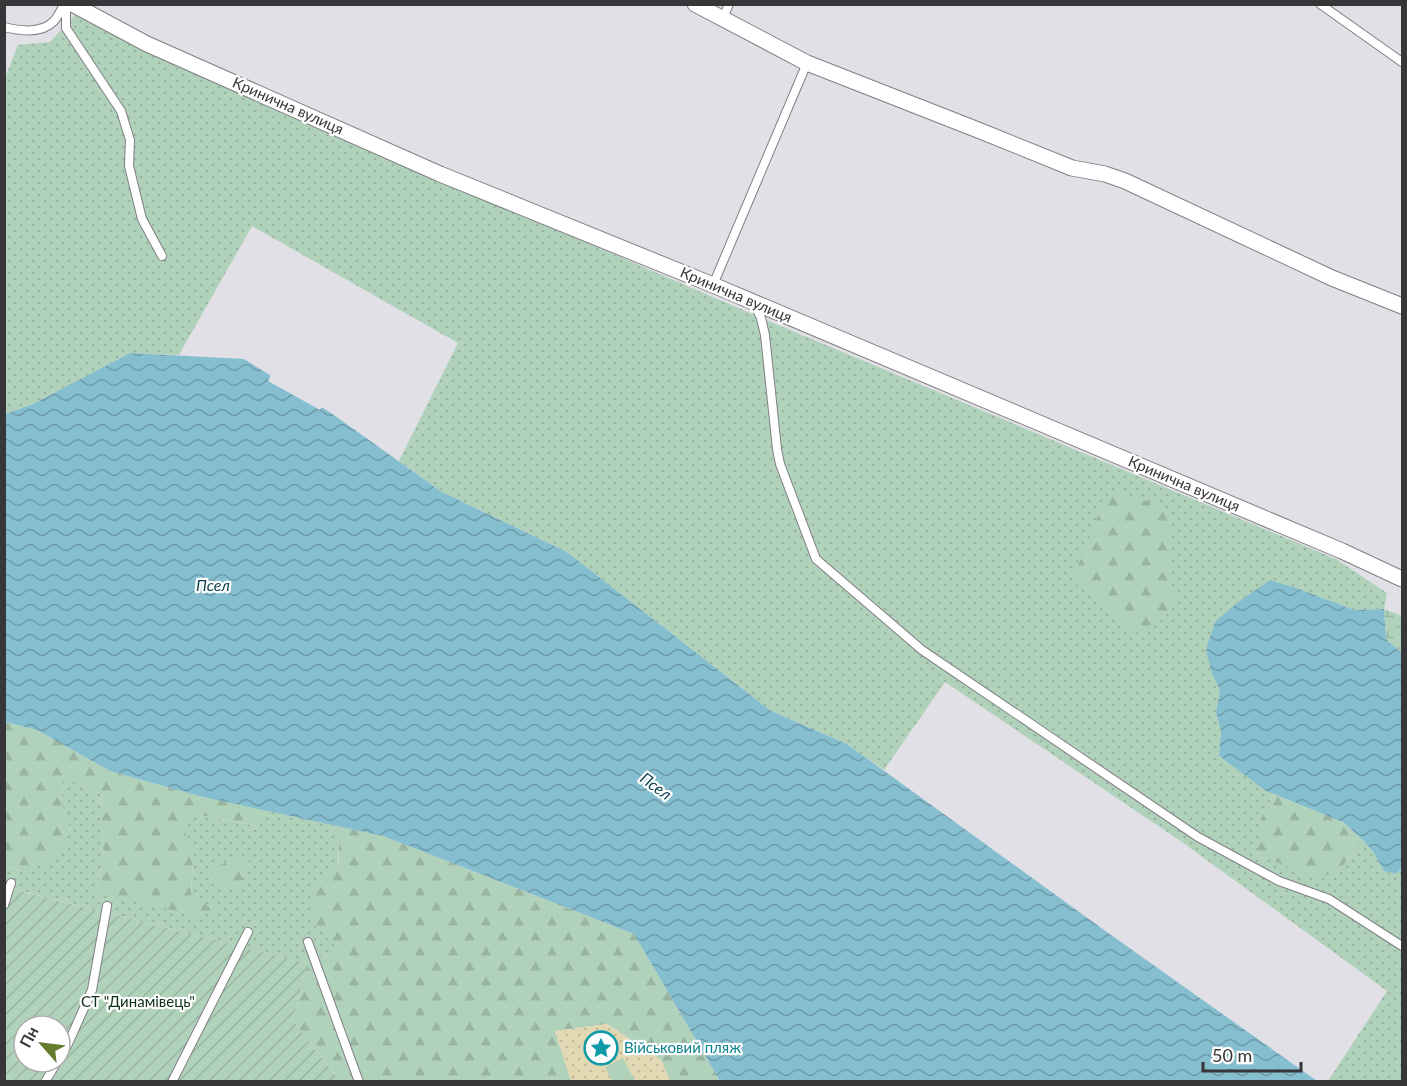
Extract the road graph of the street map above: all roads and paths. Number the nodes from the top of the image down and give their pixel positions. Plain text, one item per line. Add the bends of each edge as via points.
1 (65, 4) edge
2 (72, 4) edge
3 (696, 4) edge
4 (1320, 4) edge
5 (726, 11) edge
6 (4, 27) edge
7 (1402, 62) edge
8 (807, 63) junction
9 (162, 256) dead end
10 (713, 285) junction
11 (752, 301) junction
12 (1402, 306) edge
13 (1402, 579) edge
14 (11, 882) dead end
15 (4, 905) edge
16 (107, 906) dead end
17 (248, 932) dead end
18 (308, 942) dead end
19 (1402, 946) edge
20 (72, 1035) edge
21 (172, 1082) edge
22 (359, 1082) edge

1 - 6 lane via 54,22 39,30
1 - 9 lane via 66,28 121,111 130,140 129,166 142,219
2 - 10 street, Кринична вулиця via 147,44 440,174
3 - 5 street
4 - 7 lane
5 - 8 street
8 - 10 lane
8 - 12 street via 1072,168 1125,181 1332,278
10 - 11 street, Кринична вулиця
11 - 13 street, Кринична вулиця
11 - 19 lane via 765,335 780,464 816,559 922,650 1198,837 1279,881 1329,899
14 - 15 lane
16 - 20 lane via 92,990
17 - 21 lane
18 - 22 lane

